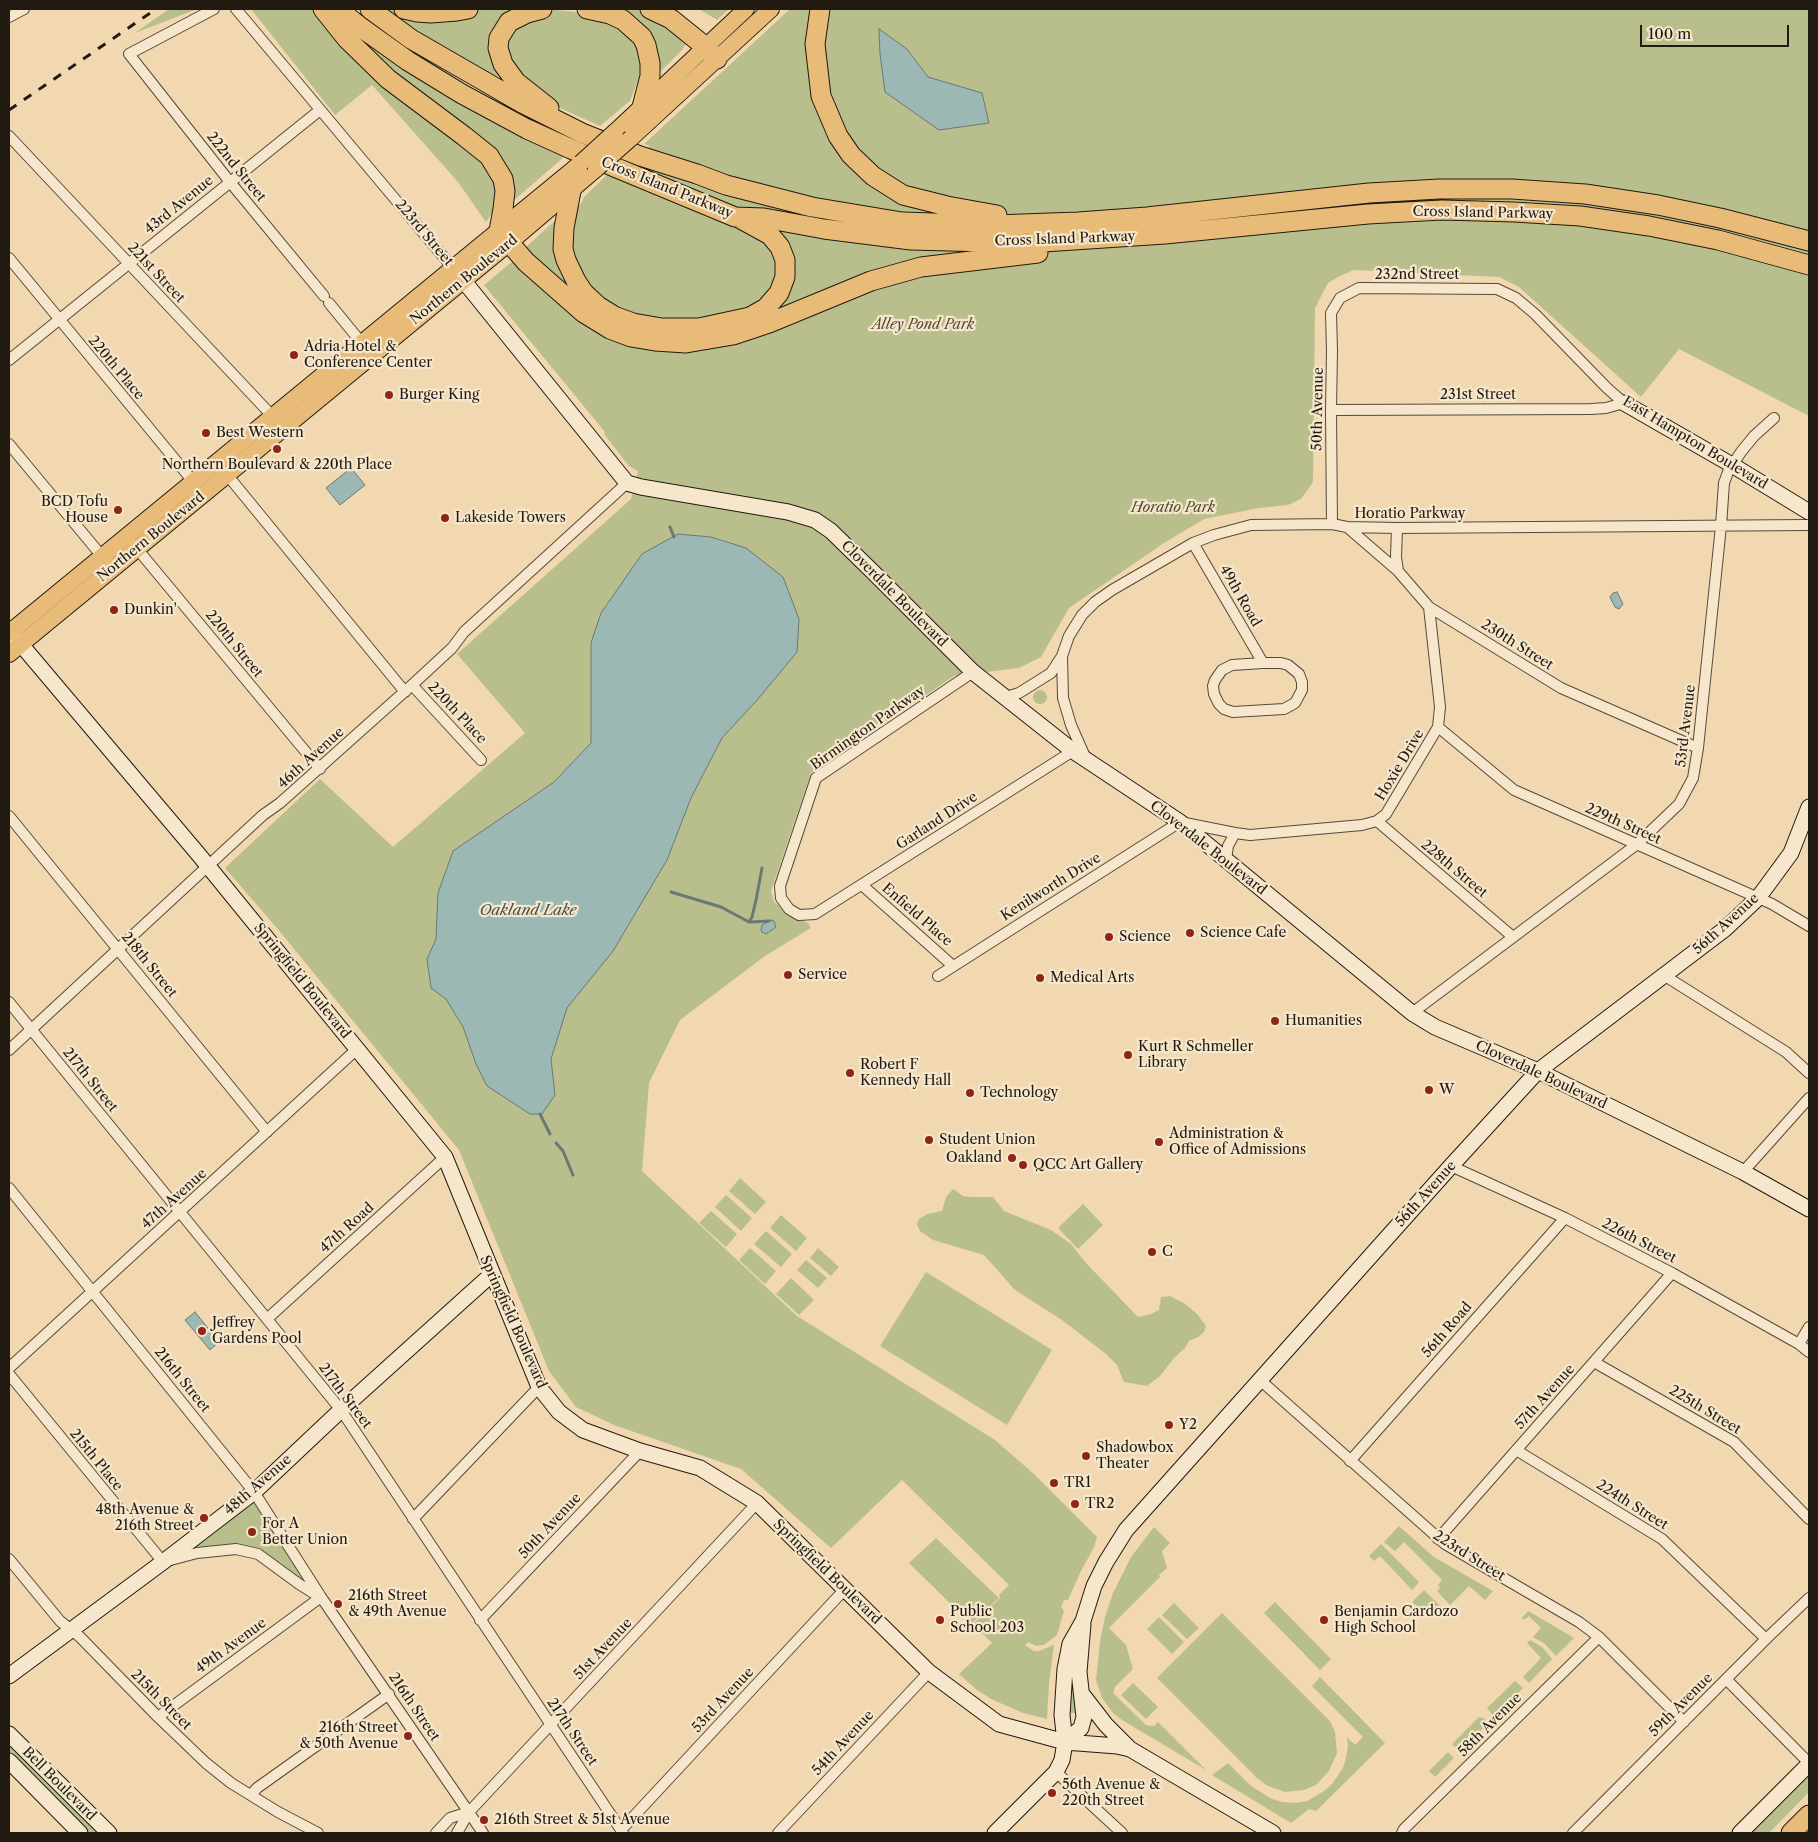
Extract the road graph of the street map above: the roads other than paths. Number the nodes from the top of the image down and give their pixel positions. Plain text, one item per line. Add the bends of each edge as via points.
1 (24, 9) edge
2 (214, 9) edge
3 (236, 9) edge
4 (323, 9) edge
5 (338, 9) edge
6 (370, 9) edge
7 (404, 9) edge
8 (468, 9) edge
9 (542, 9) edge
10 (587, 9) edge
11 (650, 9) edge
12 (746, 9) edge
13 (771, 9) edge
14 (820, 9) edge
15 (9, 17) edge
16 (711, 53) junction
17 (642, 107) junction
18 (320, 110) junction
19 (582, 133) junction
20 (10, 138) edge
21 (588, 166) junction
22 (230, 182) junction
23 (571, 191) junction
24 (735, 217) junction
25 (1078, 222) junction
26 (1165, 234) junction
27 (504, 237) junction
28 (1809, 241) edge
29 (9, 258) edge
30 (128, 264) junction
31 (1809, 265) edge
32 (458, 274) junction
33 (1497, 289) joint
34 (1340, 298) joint
35 (58, 320) junction
36 (367, 349) junction
37 (9, 360) edge
38 (1624, 403) junction
39 (1331, 410) junction
40 (1774, 418) dead end
41 (278, 423) junction
42 (9, 444) edge
43 (1732, 465) junction
44 (222, 469) junction
45 (628, 483) junction
46 (198, 488) junction
47 (1809, 512) edge
48 (1332, 524) junction
49 (1809, 525) edge
50 (1721, 526) junction
51 (1347, 527) junction
52 (1397, 528) junction
53 (132, 542) junction
54 (1193, 543) junction
55 (107, 563) junction
56 (1398, 571) junction
57 (1429, 606) junction
58 (12, 639) edge
59 (1062, 656) junction
60 (1263, 663) junction
61 (973, 672) junction
62 (408, 688) junction
63 (1006, 697) junction
64 (1438, 727) junction
65 (1698, 748) junction
66 (1073, 751) junction
67 (481, 760) dead end
68 (1087, 760) junction
69 (320, 769) junction
70 (1809, 807) edge
71 (9, 816) edge
72 (1180, 822) junction
73 (1377, 822) junction
74 (1235, 834) junction
75 (1636, 844) junction
76 (1226, 859) junction
77 (208, 866) junction
78 (862, 885) junction
79 (1758, 898) junction
80 (815, 914) joint
81 (1809, 926) edge
82 (1513, 937) junction
83 (118, 950) junction
84 (953, 966) junction
85 (938, 976) dead end
86 (1665, 976) junction
87 (9, 1002) edge
88 (1412, 1013) junction
89 (31, 1029) junction
90 (357, 1049) junction
91 (9, 1050) edge
92 (1538, 1071) junction
93 (1809, 1073) edge
94 (1809, 1098) edge
95 (267, 1132) junction
96 (444, 1157) junction
97 (1450, 1166) junction
98 (1743, 1172) junction
99 (9, 1188) edge
100 (1809, 1209) edge
101 (180, 1212) junction
102 (1565, 1218) junction
103 (1672, 1273) junction
104 (492, 1274) junction
105 (93, 1291) junction
106 (268, 1319) junction
107 (1809, 1327) edge
108 (1799, 1344) junction
109 (1809, 1352) edge
110 (1594, 1362) junction
111 (9, 1368) edge
112 (9, 1374) edge
113 (1260, 1380) junction
114 (540, 1387) junction
115 (341, 1410) junction
116 (1516, 1450) junction
117 (640, 1451) junction
118 (1350, 1461) junction
119 (254, 1492) junction
120 (757, 1503) junction
121 (413, 1519) junction
122 (1809, 1519) edge
123 (1438, 1539) junction
124 (9, 1559) edge
125 (163, 1562) junction
126 (846, 1590) junction
127 (321, 1597) junction
128 (1809, 1598) edge
129 (480, 1620) junction
130 (1083, 1621) junction
131 (71, 1630) junction
132 (1599, 1637) junction
133 (1766, 1639) junction
134 (929, 1672) junction
135 (9, 1676) edge
136 (1726, 1679) junction
137 (1081, 1693) junction
138 (389, 1694) junction
139 (158, 1717) junction
140 (1684, 1722) junction
141 (551, 1726) junction
142 (9, 1734) edge
143 (1065, 1742) junction
144 (1130, 1749) junction
145 (9, 1761) edge
146 (1809, 1763) edge
147 (1056, 1772) junction
148 (251, 1795) junction
149 (469, 1812) junction
150 (1809, 1815) edge
151 (622, 1831) edge
152 (80, 1833) edge
153 (109, 1833) edge
154 (318, 1833) edge
155 (436, 1833) edge
156 (457, 1833) edge
157 (483, 1833) edge
158 (778, 1833) edge
159 (995, 1833) edge
160 (1122, 1833) edge
161 (1273, 1833) edge
162 (1402, 1833) edge
163 (1573, 1833) edge
164 (1740, 1833) edge
165 (1791, 1833) edge

1 - 15 street
2 - 22 street, 222nd Street via 129,54
3 - 18 street, 223rd Street
4 - 27 highway via 347,39 388,79 489,156 503,179
5 - 24 highway, Cross Island Parkway via 408,61 527,129
6 - 19 highway, Cross Island Parkway via 468,73
7 - 8 highway via 431,13
9 - 19 highway via 509,22 503,30 498,48 503,64 516,82
10 - 17 highway via 623,20 642,37 650,63
11 - 16 highway via 671,19
12 - 16 main road, Northern Boulevard
13 - 16 main road, Northern Boulevard
14 - 25 highway via 815,44 821,96 838,136 851,155 873,176 903,194 947,206 993,215
16 - 17 main road, Northern Boulevard
16 - 21 main road, Northern Boulevard, bridge via 631,138
17 - 21 main road, Northern Boulevard, bridge via 615,132
18 - 22 street, 43rd Avenue
18 - 32 street, 223rd Street
19 - 25 highway, Cross Island Parkway via 726,185 812,207 902,222 994,225
20 - 30 street, 221st Street
21 - 23 main road, Northern Boulevard
21 - 27 main road, Northern Boulevard
22 - 30 street, 43rd Avenue
22 - 36 street, 222nd Street
23 - 24 highway via 563,249 576,281 598,306 614,316 662,328 699,328 750,317 766,308 779,293 785,277 785,260 780,247 770,235
23 - 27 main road, Northern Boulevard
24 - 26 highway, Cross Island Parkway via 764,218 911,240 1028,243
25 - 28 highway, Cross Island Parkway via 1369,193 1439,188 1512,189 1585,194 1658,205
26 - 27 highway via 1077,250 921,267 871,281 733,335 686,343 631,337 610,329 584,313 526,262
26 - 31 highway, Cross Island Parkway via 1368,214 1442,210 1514,212 1580,216 1649,226 1718,240
27 - 32 main road, Northern Boulevard
29 - 35 street, 220th Place
30 - 35 street, 43rd Avenue
30 - 41 street, 221st Street
32 - 36 main road, Northern Boulevard
32 - 45 street, 223rd Street
33 - 34 street, 232nd Street via 1359,288
33 - 38 street, East Hampton Boulevard via 1516,298 1535,314
34 - 39 street, 50th Avenue via 1331,313
35 - 37 street, 43rd Avenue
35 - 46 street, 220th Place
36 - 41 main road, Northern Boulevard
38 - 39 street, 231st Street via 1591,409
38 - 43 street, East Hampton Boulevard
39 - 48 street, 50th Avenue
40 - 43 street, 53rd Avenue via 1754,436
41 - 44 main road, Northern Boulevard
42 - 55 street
43 - 47 street, East Hampton Boulevard
43 - 50 street, 53rd Avenue via 1724,483
44 - 46 main road, Northern Boulevard
44 - 62 street, 220th Place
45 - 61 street, Cloverdale Boulevard via 788,512 815,520 873,572
45 - 62 street, 46th Avenue via 464,632 452,648
46 - 53 main road, Northern Boulevard
48 - 51 street, Horatio Parkway
48 - 54 street, Horatio Parkway via 1251,525
49 - 50 street, Horatio Parkway
50 - 52 street, Horatio Parkway
50 - 65 street, 53rd Avenue
51 - 52 street, Horatio Parkway
51 - 56 street, 230th Street
52 - 56 street
53 - 55 main road, Northern Boulevard
53 - 69 street, 220th Street
54 - 59 street, Horatio Parkway via 1095,602 1069,636
54 - 60 street, 49th Road
55 - 58 main road, Northern Boulevard
56 - 57 street, 230th Street
57 - 64 street, Hoxie Drive via 1440,707
57 - 65 street, 230th Street via 1561,688
58 - 77 street, Springfield Boulevard
59 - 63 street, Horatio Parkway via 1051,673 1019,694
59 - 68 street, Horatio Parkway via 1063,698
60 - 60 street via 1232,665 1222,670 1213,686 1214,694 1224,709 1233,712 1284,709 1295,703 1302,690 1299,674 1288,665
61 - 63 street, Cloverdale Boulevard
61 - 80 street, Birmington Parkway via 816,778 780,886 781,898 789,909 799,914
62 - 67 street, 220th Place
62 - 69 street, 46th Avenue
63 - 66 street, Cloverdale Boulevard
64 - 73 street, Hoxie Drive via 1386,814
64 - 75 street, 229th Street via 1514,790
65 - 75 street, 53rd Avenue via 1693,778 1679,804
66 - 68 street, Cloverdale Boulevard
66 - 78 street, Garland Drive
68 - 72 street, Cloverdale Boulevard
69 - 77 street, 46th Avenue via 263,815
70 - 79 street, 56th Avenue via 1791,853
71 - 83 street, 218th Street
72 - 74 street, Hoxie Drive
72 - 76 street, Cloverdale Boulevard
72 - 84 street, Kenilworth Drive
73 - 74 street, Hoxie Drive
73 - 82 street, 228th Street
74 - 76 street via 1228,846
75 - 79 street, 229th Street
75 - 82 street, 53rd Avenue
76 - 88 street, Cloverdale Boulevard
77 - 83 street, 46th Avenue
77 - 90 street, Springfield Boulevard
78 - 80 street, Garland Drive
78 - 84 street, Enfield Place
79 - 81 street, 229th Street
79 - 86 street, 56th Avenue via 1725,930
82 - 88 street, 53rd Avenue
83 - 89 street, 46th Avenue
83 - 95 street, 218th Street
84 - 85 street, Kenilworth Drive
86 - 92 street, 56th Avenue
86 - 93 street via 1786,1052
87 - 89 street, 217th Street
88 - 92 street, Cloverdale Boulevard
89 - 91 street, 46th Avenue
89 - 101 street, 217th Street
90 - 95 street, 47th Avenue
90 - 96 street, Springfield Boulevard
92 - 97 street, 56th Avenue
92 - 98 street, Cloverdale Boulevard
94 - 98 street
95 - 101 street, 47th Avenue
96 - 104 street, Springfield Boulevard
96 - 106 street, 47th Road
97 - 102 street, 226th Street
97 - 113 street, 56th Avenue
98 - 100 street, Cloverdale Boulevard
99 - 105 street, 216th Street
101 - 105 street, 47th Avenue
101 - 106 street, 217th Street
102 - 103 street, 226th Street
102 - 118 street, 56th Road
103 - 108 street, 226th Street
103 - 110 street, 57th Avenue
104 - 114 street, Springfield Boulevard
104 - 115 street, 48th Avenue
105 - 111 street, 47th Avenue
105 - 119 street, 216th Street
106 - 115 street, 217th Street
107 - 108 street
108 - 109 street, 226th Street
110 - 116 street, 57th Avenue
110 - 122 street, 225th Street via 1734,1442
112 - 125 street, 215th Place
113 - 118 street, 223rd Street
113 - 130 street, 56th Avenue via 1126,1530 1094,1586
114 - 117 street, Springfield Boulevard via 559,1412 582,1430
114 - 121 street
115 - 119 street, 48th Avenue
115 - 121 street, 217th Street
116 - 123 street, 57th Avenue
116 - 133 street, 224th Street via 1662,1538
117 - 120 street, Springfield Boulevard via 700,1468
117 - 129 street, 50th Avenue
118 - 123 street, 223rd Street
119 - 125 street, 48th Avenue
119 - 127 street, 216th Street
120 - 126 street, Springfield Boulevard
120 - 141 street, 51st Avenue
121 - 129 street, 217th Street
123 - 132 street, 223rd Street
124 - 131 street, 215th Street
125 - 127 street, 216th Street via 197,1553 236,1549 258,1554
125 - 131 street, 48th Avenue
126 - 134 street, Springfield Boulevard
126 - 151 street, 53rd Avenue
127 - 138 street, 216th Street
127 - 139 street, 49th Avenue
128 - 133 street, 59th Avenue
129 - 141 street, 217th Street
130 - 137 street, 56th Avenue via 1079,1672
130 - 143 street, 56th Avenue via 1070,1644 1065,1669 1062,1715
131 - 135 street, 48th Avenue
131 - 139 street, 215th Street
132 - 140 street, 223rd Street
132 - 162 street, 58th Avenue
133 - 136 street, 59th Avenue
134 - 143 street, Springfield Boulevard via 999,1724
134 - 158 street, 54th Avenue
136 - 140 street, 59th Avenue
136 - 146 street
137 - 143 street, 56th Avenue via 1084,1717 1081,1728
137 - 144 street
138 - 148 street
138 - 149 street, 216th Street
139 - 148 street, 215th Street via 206,1763
140 - 163 street, 59th Avenue
141 - 149 street, 51st Avenue
141 - 151 street, 217th Street
142 - 153 street, Bell Boulevard
143 - 144 street, Springfield Boulevard
143 - 147 street, 56th Avenue
144 - 161 street, Springfield Boulevard
145 - 152 street, Bell Boulevard
146 - 164 street
147 - 159 street, 56th Avenue
147 - 160 street
148 - 154 street, 215th Street
149 - 155 street, 51st Avenue via 450,1818
149 - 156 street, 51st Avenue
149 - 157 street, 216th Street
150 - 165 highway

